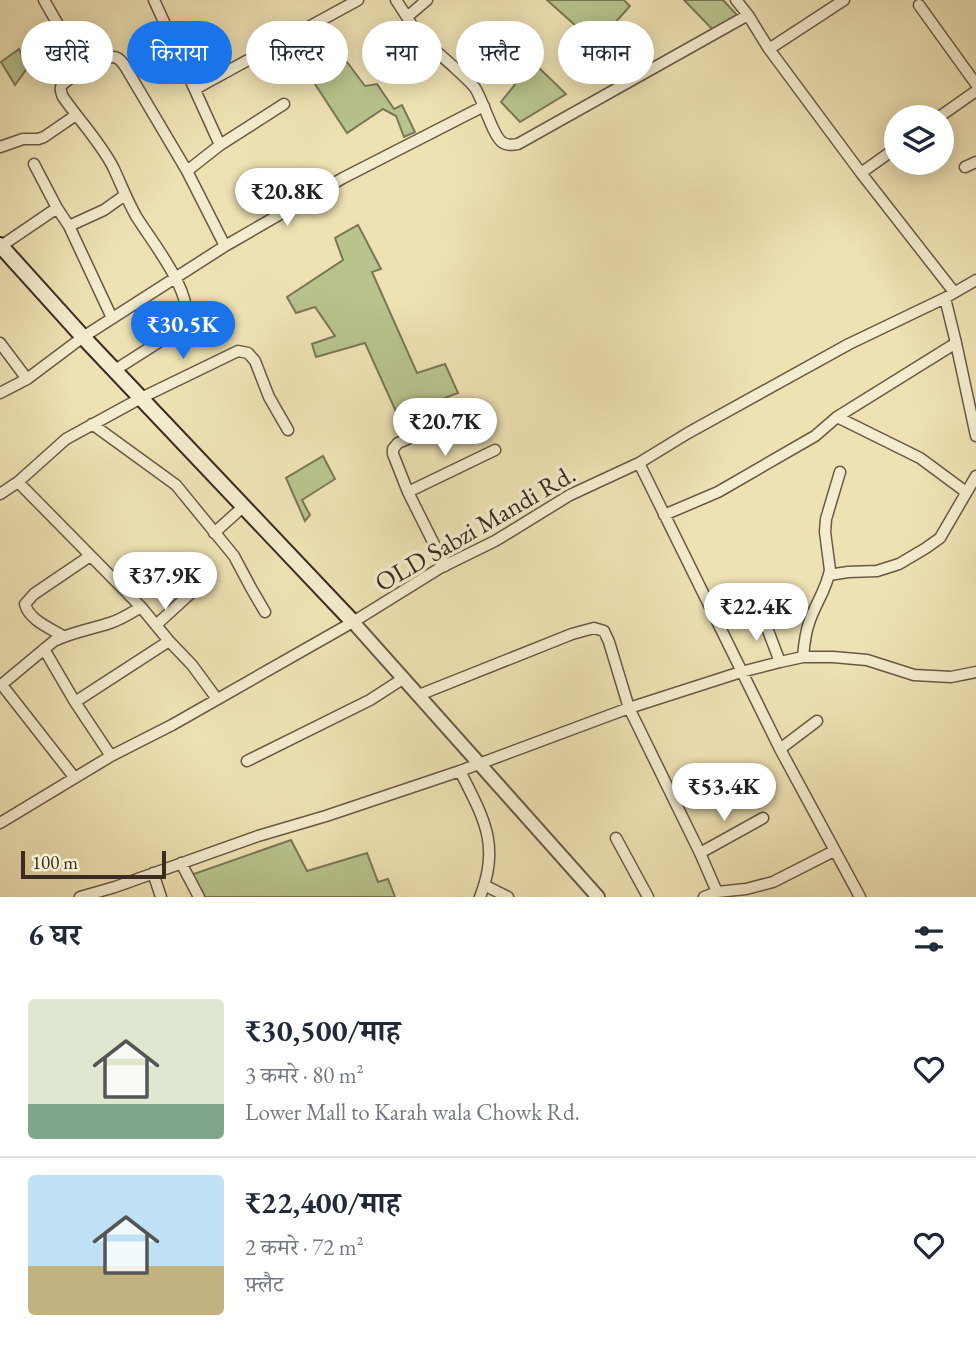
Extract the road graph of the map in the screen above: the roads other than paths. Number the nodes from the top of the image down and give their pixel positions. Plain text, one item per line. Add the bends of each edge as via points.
1 (44, 0) edge
2 (154, 0) edge
3 (358, 0) edge
4 (396, 0) edge
5 (427, 0) edge
6 (736, 0) edge
7 (845, 0) edge
8 (919, 5) dead end
9 (748, 15) junction
10 (407, 17) junction
11 (56, 21) edge
12 (769, 49) junction
13 (113, 58) edge
14 (62, 84) edge
15 (976, 84) edge
16 (195, 89) junction
17 (976, 91) edge
18 (284, 104) dead end
19 (484, 106) junction
20 (954, 106) edge
21 (76, 115) junction
22 (220, 145) junction
23 (0, 147) edge
24 (884, 157) edge
25 (976, 162) edge
26 (34, 164) dead end
27 (965, 167) dead end
28 (187, 171) junction
29 (861, 173) junction
30 (125, 195) junction
31 (57, 208) junction
32 (69, 226) junction
33 (1, 246) edge
34 (225, 246) junction
35 (176, 277) junction
36 (976, 280) edge
37 (949, 295) junction
38 (112, 318) junction
39 (83, 337) junction
40 (0, 343) edge
41 (956, 343) junction
42 (115, 370) junction
43 (27, 379) junction
44 (0, 393) edge
45 (971, 395) edge
46 (141, 398) junction
47 (472, 412) dead end
48 (837, 417) junction
49 (92, 424) junction
50 (288, 430) dead end
51 (976, 436) edge
52 (495, 450) dead end
53 (639, 463) junction
54 (841, 472) dead end
55 (976, 476) edge
56 (18, 482) junction
57 (408, 492) junction
58 (966, 492) junction
59 (0, 494) edge
60 (244, 506) junction
61 (664, 514) junction
62 (214, 533) junction
63 (90, 556) junction
64 (444, 566) junction
65 (829, 575) junction
66 (202, 583) dead end
67 (141, 607) junction
68 (265, 612) dead end
69 (761, 612) dead end
70 (354, 622) junction
71 (156, 625) junction
72 (62, 636) junction
73 (169, 641) junction
74 (44, 649) junction
75 (803, 657) junction
76 (780, 662) junction
77 (741, 672) junction
78 (976, 672) edge
79 (404, 678) junction
80 (1, 685) edge
81 (419, 695) junction
82 (217, 699) junction
83 (75, 702) junction
84 (628, 708) junction
85 (817, 721) dead end
86 (780, 749) junction
87 (111, 756) junction
88 (247, 761) dead end
89 (480, 763) junction
90 (460, 771) junction
91 (74, 777) junction
92 (763, 818) dead end
93 (0, 823) edge
94 (616, 838) dead end
95 (834, 851) junction
96 (701, 853) junction
97 (181, 863) junction
98 (153, 873) junction
99 (484, 885) junction
100 (717, 892) junction
101 (83, 897) edge
102 (161, 897) edge
103 (199, 897) edge
104 (480, 897) edge
105 (508, 897) edge
106 (598, 897) edge
107 (648, 897) edge
108 (704, 897) edge
109 (860, 897) edge

1 - 11 street
2 - 16 street
3 - 16 street
4 - 10 street
5 - 10 street
6 - 9 street
7 - 12 street
8 - 15 street
9 - 12 street
9 - 19 street via 518,144 502,142
10 - 19 street via 473,85
12 - 29 street
13 - 28 street via 120,60
14 - 21 street via 63,97
16 - 22 street
17 - 20 street
18 - 22 street
19 - 34 street via 343,178
21 - 23 street via 38,139
21 - 30 street via 113,167
22 - 28 street
24 - 29 street
25 - 27 street
26 - 31 street
28 - 34 street
29 - 37 street
30 - 32 street
30 - 35 street
31 - 32 street
31 - 33 street
32 - 38 street
33 - 39 main road
34 - 35 street
35 - 38 street
35 - 42 street via 188,318 184,326
36 - 37 street, OLD Sabzi Mandi Rd.
37 - 41 street
37 - 53 street, OLD Sabzi Mandi Rd. via 849,344
38 - 39 street
39 - 42 main road
39 - 43 street
40 - 43 street
41 - 45 street
41 - 48 street
42 - 46 main road
43 - 44 street
45 - 51 street
46 - 49 street
46 - 50 street via 243,351 255,361
46 - 60 main road
47 - 57 street via 393,449
48 - 58 street via 920,458
48 - 61 street via 815,436 718,492
49 - 56 street via 66,439
49 - 62 street via 176,485
52 - 57 street
53 - 61 street
53 - 64 street, OLD Sabzi Mandi Rd. via 570,495
54 - 65 street via 826,519
55 - 58 street
56 - 59 street
56 - 63 street
57 - 64 street
58 - 65 street via 940,538 910,559 877,570
60 - 62 street
60 - 70 main road
61 - 77 street
62 - 68 street via 234,556
63 - 67 street
63 - 72 street via 25,604 31,616
64 - 70 street, OLD Sabzi Mandi Rd.
65 - 75 street via 808,623
66 - 71 street
67 - 71 street
67 - 72 street via 108,624
69 - 76 street
70 - 79 street
70 - 82 street, OLD Sabzi Mandi Rd.
71 - 73 street
72 - 74 street
73 - 82 street
73 - 83 street
74 - 80 street
74 - 83 street
75 - 76 street
75 - 78 street via 867,660 914,675 951,677
76 - 77 street
77 - 84 street
77 - 86 street
79 - 81 street
79 - 88 street via 370,701
80 - 91 street
81 - 84 street via 594,628 604,631 609,642
81 - 89 street
82 - 87 street, OLD Sabzi Mandi Rd.
83 - 87 street
84 - 89 street
84 - 96 street
85 - 86 street
86 - 95 street
87 - 91 street, OLD Sabzi Mandi Rd.
89 - 90 street
89 - 106 street
90 - 97 street
90 - 99 street via 488,833
91 - 93 street, OLD Sabzi Mandi Rd.
92 - 96 street
94 - 107 street
95 - 100 street via 759,887
95 - 109 street
96 - 100 street
97 - 98 street
97 - 103 street
98 - 101 street
98 - 102 street
99 - 104 street
99 - 105 street
100 - 108 street

